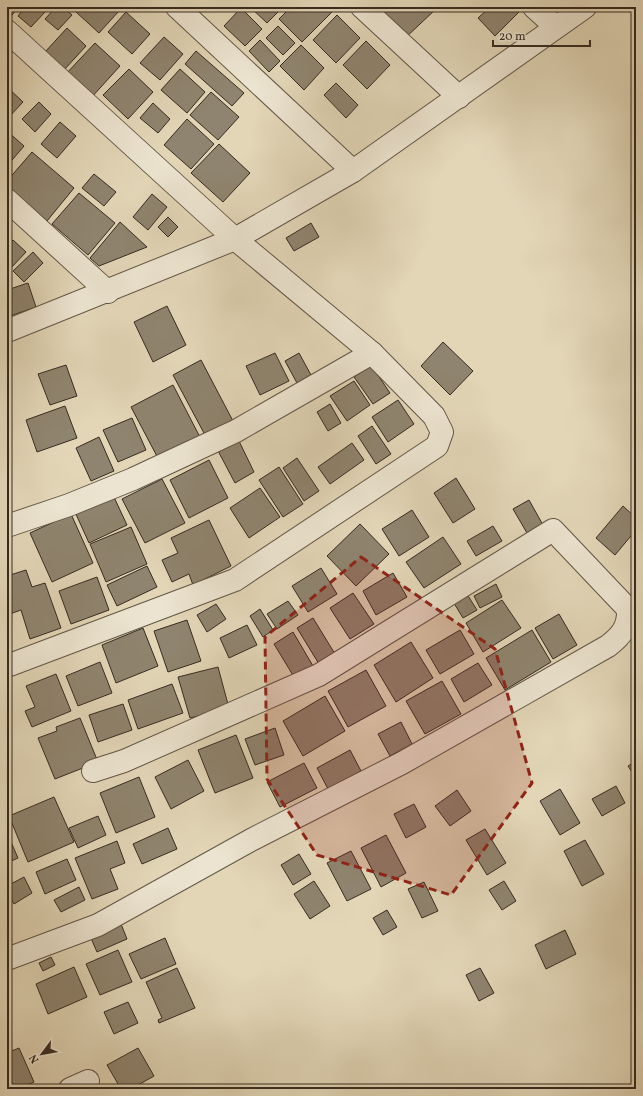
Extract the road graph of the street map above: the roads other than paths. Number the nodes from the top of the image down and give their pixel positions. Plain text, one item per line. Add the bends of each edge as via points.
1 (177, 7) edge
2 (362, 7) edge
3 (534, 7) edge
4 (585, 7) edge
5 (556, 27) junction
6 (7, 31) edge
7 (459, 97) junction
8 (353, 171) junction
9 (7, 200) edge
10 (235, 239) junction
11 (108, 292) junction
12 (7, 331) edge
13 (372, 353) junction
14 (7, 526) edge
15 (7, 666) edge
16 (93, 771) dead end
17 (7, 959) edge

1 - 8 street
2 - 7 street
3 - 5 street
4 - 5 street
5 - 7 street
6 - 10 street
7 - 8 street
8 - 10 street
9 - 11 street
10 - 11 street
10 - 13 street
11 - 12 street
13 - 14 street via 236,431 133,479
13 - 15 street via 434,416 442,432 437,446 235,580
16 - 17 street via 319,675 553,530 628,609 629,621 621,636 608,646 402,763 251,840 98,925

